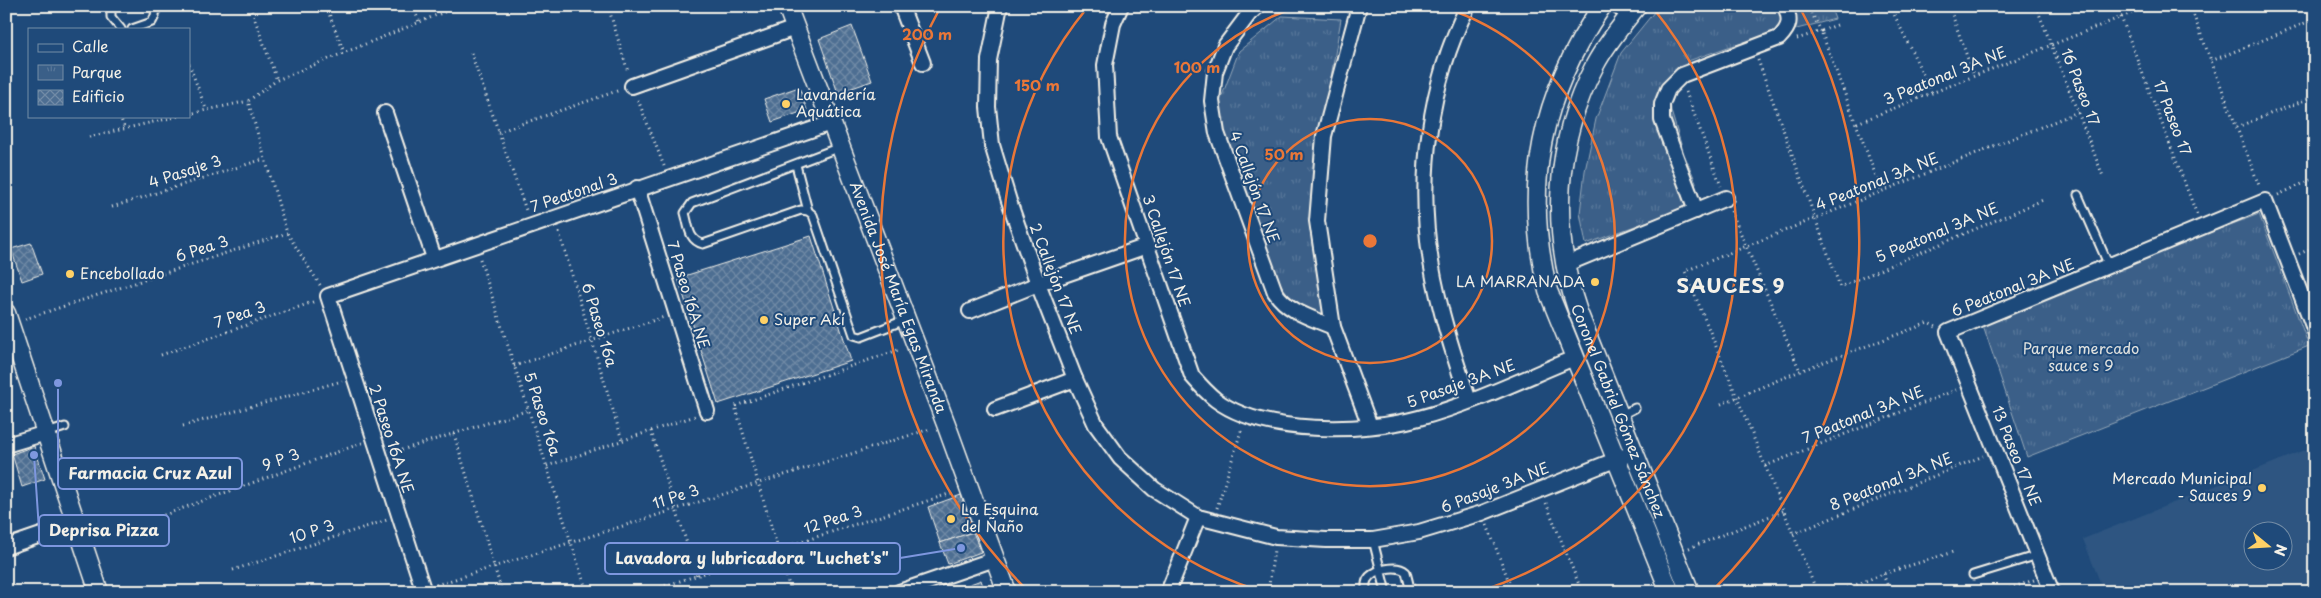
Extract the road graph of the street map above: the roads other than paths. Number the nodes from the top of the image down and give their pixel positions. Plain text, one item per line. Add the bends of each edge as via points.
1 (111, 6) edge
2 (156, 6) edge
3 (787, 6) edge
4 (901, 6) edge
5 (1000, 6) edge
6 (1121, 6) edge
7 (1258, 6) edge
8 (1359, 6) edge
9 (1468, 6) edge
10 (1602, 6) edge
11 (1785, 6) edge
12 (1628, 9) edge
13 (120, 28) edge
14 (135, 28) edge
15 (795, 28) junction
16 (923, 63) dead end
17 (632, 86) road end
18 (385, 113) dead end
19 (831, 123) junction
20 (840, 147) junction
21 (796, 165) junction
22 (637, 188) junction
23 (2078, 195) dead end
24 (1726, 198) road end
25 (808, 211) junction
26 (1696, 211) junction
27 (1147, 246) junction
28 (434, 258) junction
29 (1564, 265) junction
30 (2109, 266) junction
31 (1038, 284) junction
32 (328, 296) joint
33 (970, 311) dead end
34 (906, 320) junction
35 (1333, 327) junction
36 (9, 329) edge
37 (1948, 332) joint
38 (2315, 332) edge
39 (1574, 358) junction
40 (1192, 376) joint
41 (1075, 379) junction
42 (1469, 402) junction
43 (995, 409) dead end
44 (707, 412) road end
45 (1370, 426) junction
46 (65, 427) dead end
47 (46, 433) junction
48 (6, 446) edge
49 (1635, 452) junction
50 (1616, 460) junction
51 (1137, 476) joint
52 (1198, 516) junction
53 (76, 523) junction
54 (1373, 540) junction
55 (6, 547) edge
56 (2038, 555) junction
57 (996, 559) junction
58 (1382, 570) junction
59 (1973, 575) dead end
60 (423, 590) edge
61 (99, 592) edge
62 (899, 592) edge
63 (1007, 592) edge
64 (1168, 592) edge
65 (1366, 592) edge
66 (1386, 592) edge
67 (1411, 592) edge
68 (1670, 592) edge
69 (1690, 592) edge
70 (2052, 592) edge

1 - 13 lane via 111,17
2 - 14 lane via 152,22
3 - 15 street, Avenida José María Egas Miranda
4 - 16 street
5 - 31 street, 2 Callejón 17 NE via 988,76 992,145
6 - 27 street, 3 Callejón 17 NE via 1113,24 1105,65 1109,137
7 - 35 street, 4 Callejón 17 NE via 1229,39 1218,62 1212,94 1215,125 1275,292 1289,307
8 - 35 street via 1326,129 1318,183 1318,233
9 - 42 street via 1451,45 1431,120 1425,206 1430,261 1438,299
10 - 39 street, Coronel Gabriel Gómez Sánchez via 1568,61 1557,88 1546,122 1536,182 1542,269
11 - 26 street via 1790,17 1787,30 1779,38 1682,75 1668,89 1662,104 1662,120
12 - 29 street, Coronel Gabriel Gómez Sánchez via 1595,64 1568,132 1559,228
15 - 17 street
15 - 19 street, Avenida José María Egas Miranda
18 - 28 street
19 - 20 street, Avenida José María Egas Miranda
19 - 22 street, 7 Peatonal 3
20 - 21 lane
20 - 34 street, Avenida José María Egas Miranda
21 - 25 lane
21 - 25 lane via 692,203 685,213 692,239 703,244 801,210
22 - 28 street, 7 Peatonal 3
22 - 44 street, 7 Paseo 16A NE
23 - 30 lane
24 - 26 street
25 - 34 lane via 813,215 854,335 860,338
26 - 29 street
27 - 31 street
27 - 40 street, 3 Callejón 17 NE
28 - 32 street, 7 Peatonal 3
29 - 49 street, Coronel Gabriel Gómez Sánchez via 1578,312 1628,412
30 - 37 street, 6 Peatonal 3A NE
30 - 38 street, 6 Peatonal 3A NE via 2265,201
31 - 33 street
31 - 41 street, 2 Callejón 17 NE
32 - 60 street, 2 Paseo 16A NE
34 - 57 street, Avenida José María Egas Miranda
35 - 45 street
36 - 47 street
37 - 56 street, 13 Paseo 17 NE
39 - 42 street, 5 Pasaje 3A NE
39 - 50 street, Coronel Gabriel Gómez Sánchez
40 - 45 street, 5 Pasaje 3A NE via 1217,401 1247,416 1307,427
41 - 43 street
41 - 51 street, 2 Callejón 17 NE via 1105,440
42 - 45 street, 5 Pasaje 3A NE via 1418,419
46 - 47 lane
47 - 48 street
47 - 53 street
49 - 50 street, 6 Pasaje 3A NE
49 - 69 street, Coronel Gabriel Gómez Sánchez
50 - 54 street, 6 Pasaje 3A NE via 1482,513 1419,532
50 - 68 street, Coronel Gabriel Gómez Sánchez
51 - 52 street, 6 Pasaje 3A NE
52 - 54 street, 6 Pasaje 3A NE via 1276,537
52 - 64 street
53 - 55 street
53 - 61 street
54 - 58 lane
56 - 59 lane
56 - 70 street, 13 Paseo 17 NE
57 - 62 street
57 - 63 street, Avenida José María Egas Miranda
58 - 65 lane via 1371,574
58 - 66 lane
58 - 67 lane via 1405,570

